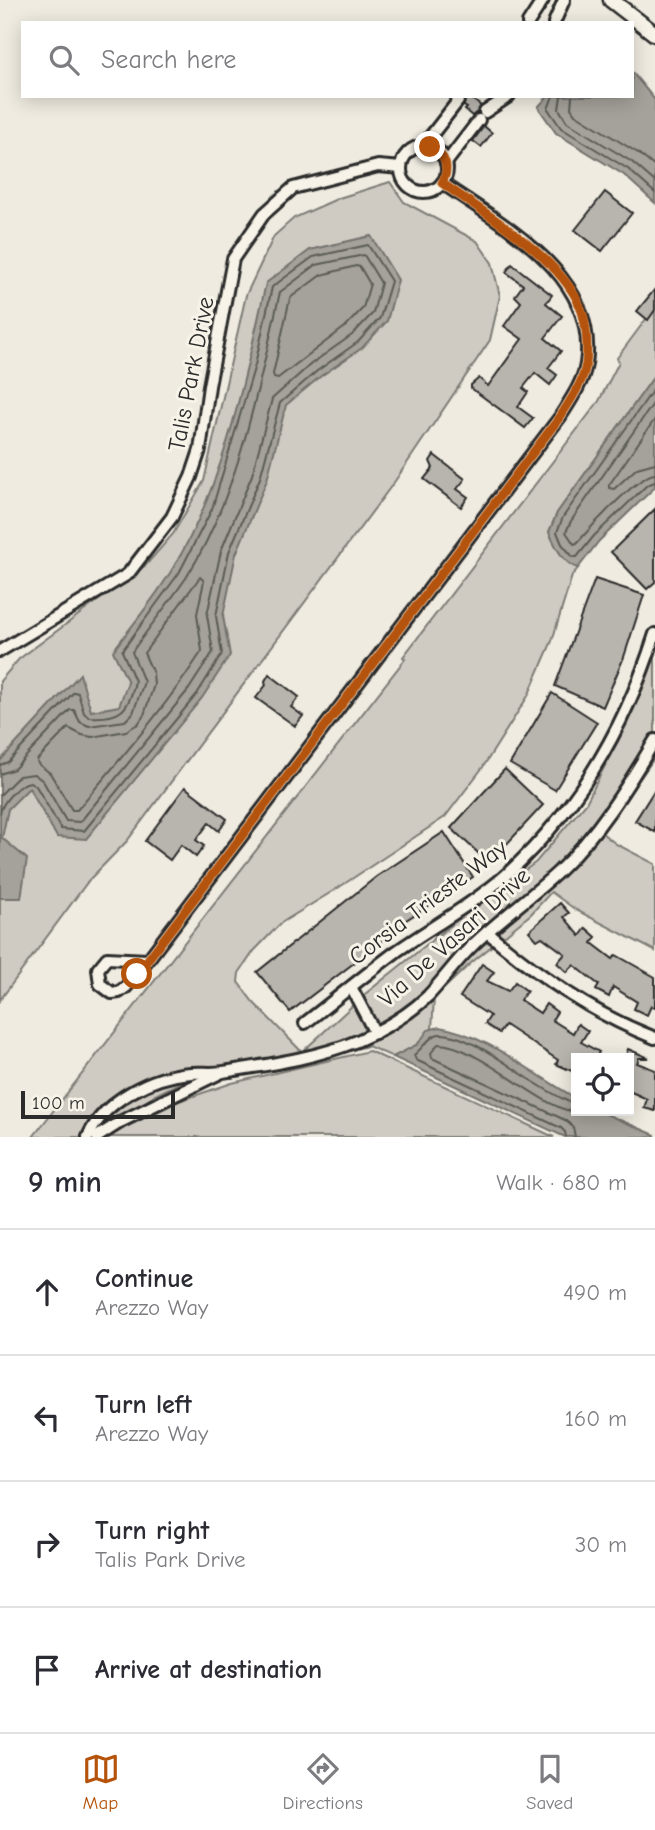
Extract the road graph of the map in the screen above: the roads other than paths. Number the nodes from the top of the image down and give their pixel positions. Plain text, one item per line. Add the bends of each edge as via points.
1 (544, 0) edge
2 (564, 0) edge
3 (611, 0) edge
4 (529, 21) edge
5 (555, 21) edge
6 (655, 34) edge
7 (506, 98) edge
8 (458, 101) dead end
9 (423, 146) junction
10 (446, 163) junction
11 (401, 168) junction
12 (442, 183) junction
13 (655, 634) edge
14 (0, 651) edge
15 (655, 740) edge
16 (651, 756) edge
17 (487, 932) junction
18 (147, 960) junction
19 (351, 987) junction
20 (305, 1023) dead end
21 (375, 1033) junction
22 (655, 1038) edge
23 (220, 1073) junction
24 (88, 1137) edge
25 (97, 1137) edge

1 - 4 street
2 - 5 street
3 - 6 main road
7 - 10 street via 482,116
8 - 9 street
9 - 10 street via 437,150
9 - 11 street via 410,151
10 - 12 street
11 - 12 street via 404,182 416,191 430,191
11 - 14 street, Talis Park Drive via 379,166 293,188 264,214 233,259 200,450 172,517 128,574
12 - 18 street via 500,223 565,280 581,307 586,366 560,417
13 - 19 street, Corsia Trieste Way via 615,733 591,775 534,847 504,876
15 - 16 street, Via De Vasari Drive
16 - 17 street, Via De Vasari Drive via 586,842
17 - 21 street, Via De Vasari Drive via 413,1009
17 - 22 street via 572,998
18 - 18 street via 119,992 112,993 100,984 98,969 107,958
19 - 20 street, Corsia Trieste Way
19 - 21 street, Corsia Trieste Way
21 - 23 street, Via De Vasari Drive via 318,1054
23 - 24 street, Via De Vasari Drive via 192,1072 143,1085 107,1111
23 - 25 street, Via De Vasari Drive

